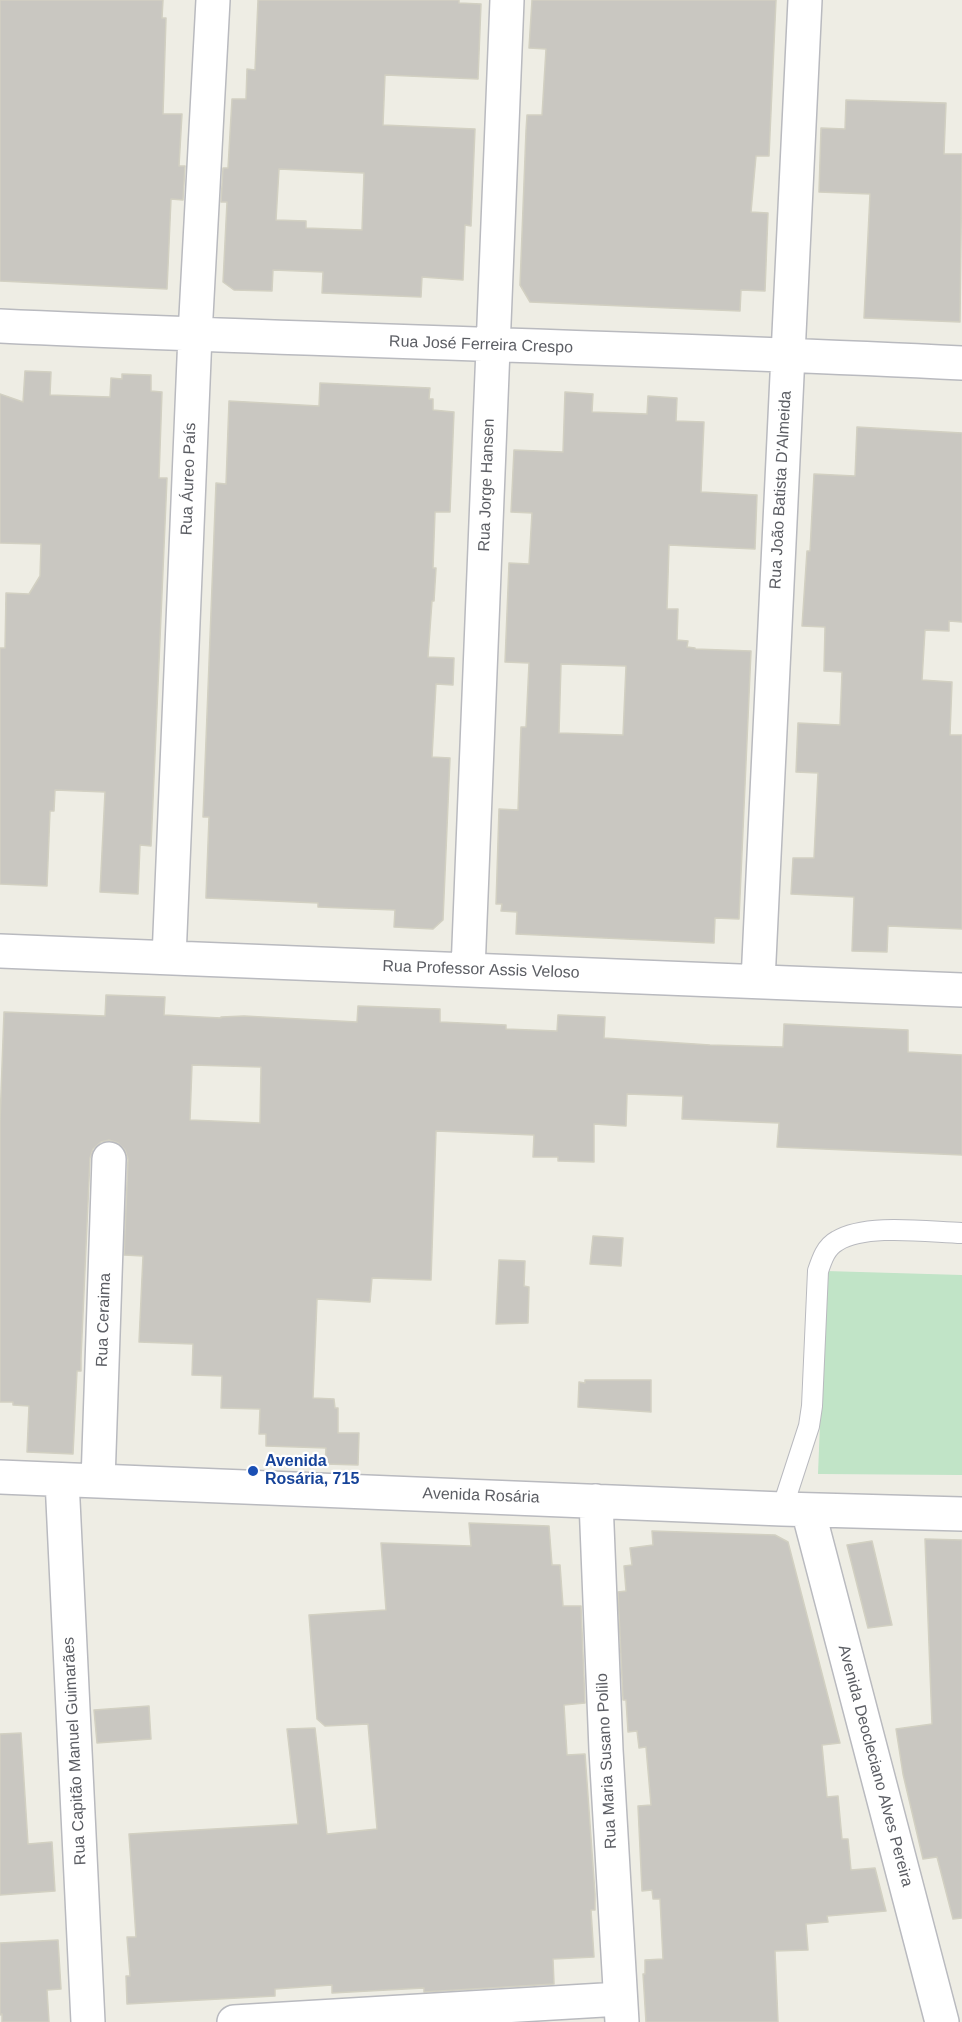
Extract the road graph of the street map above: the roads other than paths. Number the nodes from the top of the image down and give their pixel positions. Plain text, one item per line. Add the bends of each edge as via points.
1 (213, 0) edge
2 (507, 0) edge
3 (805, 0) edge
4 (0, 326) edge
5 (195, 335) junction
6 (493, 345) junction
7 (787, 354) junction
8 (962, 363) edge
9 (0, 951) edge
10 (169, 958) junction
11 (468, 970) junction
12 (758, 981) junction
13 (962, 990) edge
14 (109, 1159) dead end
15 (962, 1233) edge
16 (0, 1477) edge
17 (62, 1480) junction
18 (98, 1481) junction
19 (596, 1501) junction
20 (795, 1510) junction
21 (962, 1514) edge
22 (621, 2011) edge
23 (88, 2022) edge
24 (234, 2022) edge
25 (942, 2022) edge

1 - 5 street, Rua Áureo País
2 - 6 street, Rua Jorge Hansen
3 - 7 street, Rua João Batista D'Almeida
4 - 5 street, Rua José Ferreira Crespo
5 - 6 street, Rua José Ferreira Crespo
5 - 10 street, Rua Áureo País
6 - 7 street, Rua José Ferreira Crespo
6 - 11 street, Rua Jorge Hansen
7 - 8 street, Rua José Ferreira Crespo
7 - 12 street, Rua João Batista D'Almeida
9 - 10 street, Rua Professor Assis Veloso
10 - 11 street, Rua Professor Assis Veloso
11 - 12 street, Rua Professor Assis Veloso
12 - 13 street, Rua Professor Assis Veloso
14 - 18 street, Rua Ceraima
15 - 20 lane via 870,1231 836,1242 823,1255 818,1271 812,1406
16 - 17 street, Avenida Rosária
17 - 18 street, Avenida Rosária
17 - 23 street, Rua Capitão Manuel Guimarães
18 - 19 street, Avenida Rosária
19 - 20 street, Avenida Rosária
19 - 22 street, Rua Maria Susano Polilo
20 - 21 street, Avenida Rosária
20 - 25 street, Avenida Deocleciano Alves Pereira
22 - 24 street

